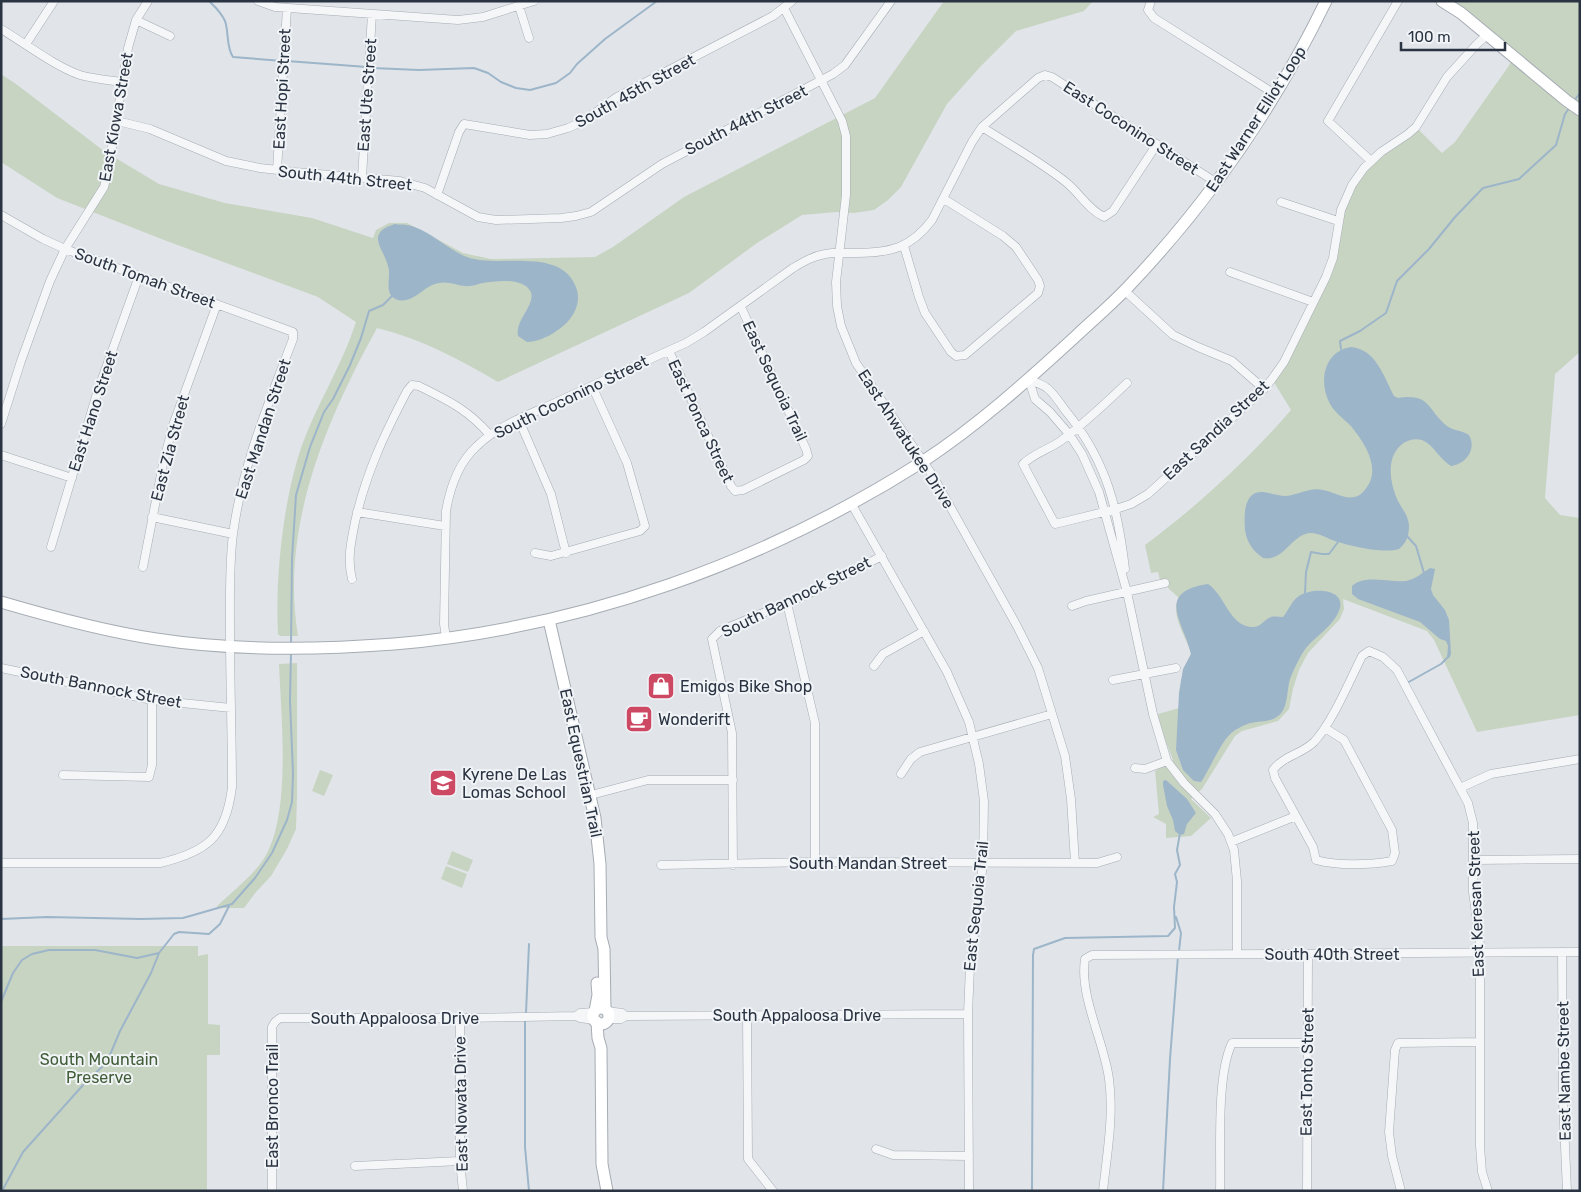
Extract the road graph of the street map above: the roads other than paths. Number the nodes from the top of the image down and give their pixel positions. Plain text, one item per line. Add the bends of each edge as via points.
1 (54, 1) edge
2 (148, 1) edge
3 (258, 1) edge
4 (534, 1) edge
5 (792, 1) edge
6 (891, 1) edge
7 (1150, 1) edge
8 (1326, 1) edge
9 (1398, 1) edge
10 (1442, 1) edge
11 (519, 6) junction
12 (287, 8) junction
13 (784, 8) junction
14 (372, 14) junction
15 (136, 20) junction
16 (1, 29) edge
17 (1487, 35) junction
18 (170, 36) dead end
19 (529, 38) dead end
20 (26, 44) junction
21 (821, 81) junction
22 (123, 82) junction
23 (1275, 94) junction
24 (1574, 106) edge
25 (117, 121) junction
26 (982, 127) junction
27 (1157, 144) junction
28 (1371, 161) junction
29 (277, 170) junction
30 (362, 177) junction
31 (1217, 182) junction
32 (437, 195) junction
33 (944, 198) junction
34 (1281, 202) dead end
35 (1, 215) edge
36 (1338, 221) junction
37 (904, 246) junction
38 (65, 249) junction
39 (839, 253) junction
40 (1230, 272) dead end
41 (139, 276) junction
42 (1125, 291) junction
43 (1313, 302) junction
44 (217, 304) junction
45 (741, 307) junction
46 (293, 332) joint
47 (669, 351) junction
48 (1030, 380) junction
49 (1127, 383) dead end
50 (592, 386) junction
51 (1264, 389) junction
52 (519, 420) junction
53 (1, 424) edge
54 (1074, 431) junction
55 (490, 435) junction
56 (1, 456) edge
57 (922, 461) junction
58 (72, 478) junction
59 (735, 491) joint
60 (851, 503) junction
61 (1116, 509) junction
62 (357, 512) junction
63 (1105, 512) junction
64 (152, 518) junction
65 (445, 526) junction
66 (233, 534) junction
67 (51, 546) dead end
68 (535, 552) dead end
69 (566, 552) junction
70 (882, 556) junction
71 (143, 566) dead end
72 (352, 579) dead end
73 (1166, 583) dead end
74 (1127, 592) junction
75 (1, 602) edge
76 (787, 603) junction
77 (1072, 606) dead end
78 (549, 620) junction
79 (924, 632) junction
80 (446, 638) junction
81 (230, 647) junction
82 (874, 666) dead end
83 (1176, 668) dead end
84 (2, 670) edge
85 (1145, 675) junction
86 (1113, 680) dead end
87 (152, 700) junction
88 (231, 708) junction
89 (1052, 714) junction
90 (1325, 728) junction
91 (973, 737) junction
92 (1580, 759) edge
93 (1169, 763) junction
94 (1135, 768) dead end
95 (901, 774) dead end
96 (63, 775) dead end
97 (733, 780) junction
98 (1460, 788) junction
99 (590, 795) junction
100 (1296, 816) junction
101 (1231, 842) junction
102 (1117, 857) dead end
103 (1580, 859) edge
104 (1474, 860) junction
105 (815, 862) junction
106 (1, 863) edge
107 (983, 863) junction
108 (1075, 863) junction
109 (661, 865) dead end
110 (733, 865) junction
111 (1562, 952) junction
112 (1580, 952) edge
113 (1480, 953) junction
114 (1237, 954) junction
115 (1308, 954) junction
116 (747, 1014) junction
117 (968, 1014) junction
118 (601, 1016) junction
119 (460, 1018) junction
120 (275, 1022) joint
121 (1480, 1042) junction
122 (1308, 1043) junction
123 (876, 1148) dead end
124 (969, 1156) junction
125 (460, 1161) junction
126 (355, 1166) dead end
127 (272, 1191) edge
128 (463, 1191) edge
129 (607, 1191) edge
130 (773, 1191) edge
131 (968, 1191) edge
132 (1104, 1191) edge
133 (1220, 1191) edge
134 (1307, 1191) edge
135 (1401, 1191) edge
136 (1488, 1191) edge
137 (1567, 1191) edge

1 - 20 street
2 - 15 street, East Kiowa Street
3 - 12 street
4 - 11 street
5 - 13 street, South 45th Street
6 - 21 street, South 44th Street via 845,65
7 - 23 street via 1148,10 1154,18
8 - 23 main road, East Warner Elliot Loop
9 - 28 street via 1328,121
10 - 17 main road
11 - 14 street via 470,19
11 - 19 street
12 - 14 street
12 - 29 street, East Hopi Street
13 - 21 street, East Ahwatukee Drive
13 - 32 street, South 45th Street via 617,97 584,121 568,128 530,135 464,124
14 - 30 street, East Ute Street
15 - 18 street
15 - 22 street, East Kiowa Street
16 - 20 street
17 - 24 main road
17 - 28 street, East Sandia Street via 1447,77 1416,127
20 - 22 street via 80,75
21 - 32 street, South 44th Street via 662,164 584,214 496,220 478,217
21 - 39 street, East Ahwatukee Drive via 842,121 846,136 846,195
22 - 25 street, East Kiowa Street
23 - 31 main road, East Warner Elliot Loop
25 - 29 street, South 44th Street via 150,129 226,161
25 - 38 street, East Kiowa Street via 104,187
26 - 27 street, East Coconino Street via 1045,75
26 - 27 street via 1053,172 1104,217 1113,212
26 - 33 street
27 - 31 street, East Coconino Street
28 - 36 street, East Sandia Street via 1345,197
29 - 30 street, South 44th Street
30 - 32 street, South 44th Street via 400,180
31 - 42 main road, East Warner Elliot Loop
33 - 37 street via 923,232
33 - 37 street via 1016,247 1038,280 1038,292 965,355 956,356 925,313
34 - 36 street
35 - 38 street, South Tomah Street
36 - 43 street, East Sandia Street via 1333,258
37 - 39 street, South Coconino Street via 876,253
38 - 41 street, South Tomah Street
38 - 53 street, East Kiowa Street via 50,281
39 - 45 street, South Coconino Street via 808,260
39 - 57 street, East Ahwatukee Drive via 836,306 848,346
40 - 43 street
41 - 44 street, South Tomah Street
41 - 58 street, East Hano Street via 98,390
42 - 48 main road, East Warner Elliot Loop
42 - 51 street via 1173,335 1232,361
43 - 51 street, East Sandia Street via 1284,362
44 - 46 street, South Tomah Street
44 - 64 street, East Zia Street via 173,425
45 - 47 street, South Coconino Street
45 - 59 street, East Sequoia Trail via 808,456 743,490
46 - 66 street, East Mandan Street via 251,458
47 - 50 street, South Coconino Street
47 - 59 street, East Ponca Street
48 - 54 street via 1047,388
48 - 54 street via 1035,398
48 - 57 main road, East Warner Elliot Loop
49 - 54 street
50 - 52 street, South Coconino Street
50 - 69 street via 627,463 645,526 640,531
51 - 61 street, East Sandia Street via 1148,494
52 - 55 street, South Coconino Street
52 - 69 street via 550,494
54 - 61 street via 1093,450
54 - 63 street
54 - 63 street, East Sandia Street via 1023,464 1055,524
55 - 62 street via 465,410 412,385 380,443
55 - 65 street, South Coconino Street via 464,461 448,497
56 - 58 street
57 - 60 main road, East Warner Elliot Loop
57 - 89 street, East Ahwatukee Drive via 1017,626 1038,668
58 - 67 street, East Hano Street
60 - 70 street, East Sequoia Trail
60 - 78 main road, East Warner Elliot Loop via 814,524 701,574 624,600
61 - 63 street, East Sandia Street
61 - 74 street
62 - 65 street
62 - 72 street via 350,542
63 - 74 street
64 - 66 street
64 - 71 street, East Zia Street
65 - 80 street, South Coconino Street
66 - 81 street, East Mandan Street
68 - 69 street via 550,556
70 - 76 street, South Bannock Street
70 - 79 street, East Sequoia Trail
73 - 74 street
74 - 77 street
74 - 85 street
75 - 81 main road, East Warner Elliot Loop via 94,627 158,639
76 - 97 street, South Bannock Street via 720,632 712,640 730,719
76 - 105 street via 815,723
78 - 80 main road, East Warner Elliot Loop
78 - 99 main road, East Equestrian Trail
79 - 82 street via 883,654
79 - 91 street, East Sequoia Trail via 947,672
80 - 81 main road, East Warner Elliot Loop via 304,648
81 - 88 street
83 - 85 street
84 - 87 street, South Bannock Street
85 - 86 street
85 - 93 street via 1152,714
87 - 88 street, South Bannock Street
87 - 96 street via 152,765 149,777
88 - 106 street via 230,807 220,830 203,847 184,857 160,863
89 - 91 street
89 - 108 street, East Ahwatukee Drive via 1065,756
90 - 98 street, East Keresan Street via 1362,656 1369,651 1383,657 1397,670
90 - 100 street via 1305,751 1278,763 1273,770
90 - 100 street via 1344,740 1392,830 1395,853 1392,861 1328,864 1316,860 1313,847
91 - 95 street via 920,752
91 - 107 street, East Sequoia Trail via 984,801
92 - 98 street via 1491,774
93 - 94 street via 1146,769
93 - 101 street via 1209,808
97 - 99 street via 648,780
97 - 110 street
98 - 104 street, East Keresan Street via 1473,823
99 - 118 main road, East Equestrian Trail via 599,844 601,936 596,950
100 - 101 street
101 - 114 street via 1238,881
102 - 108 street, South Mandan Street via 1097,863
103 - 104 street
104 - 113 street, East Keresan Street via 1473,892
105 - 107 street, South Mandan Street
105 - 110 street, South Mandan Street
107 - 108 street, South Mandan Street
107 - 117 street, East Sequoia Trail via 973,931
109 - 110 street, South Mandan Street
111 - 112 street, South 40th Street
111 - 113 street, South 40th Street
111 - 137 street, East Nambe Street
113 - 115 street, South 40th Street
113 - 121 street, East Keresan Street
114 - 115 street, South 40th Street
114 - 132 street, South 40th Street via 1092,955 1085,959 1086,990 1110,1090
115 - 122 street, East Tonto Street
116 - 117 street, South Appaloosa Drive
116 - 118 street, South Appaloosa Drive via 626,1016 621,1019
116 - 130 street via 748,1159
117 - 124 street, East Sequoia Trail
118 - 119 street, South Appaloosa Drive via 580,1013 576,1016
118 - 129 main road, East Equestrian Trail via 598,1038 601,1048 602,1164
119 - 120 street, South Appaloosa Drive via 280,1018
119 - 125 street, East Nowata Drive
120 - 127 street, East Bronco Trail via 272,1027
121 - 135 street via 1398,1043 1389,1132
121 - 136 street, East Keresan Street via 1480,1146 1482,1172
122 - 133 street via 1232,1043 1222,1095
122 - 134 street, East Tonto Street
123 - 124 street via 893,1155
124 - 131 street, East Sequoia Trail
125 - 126 street
125 - 128 street, East Nowata Drive

